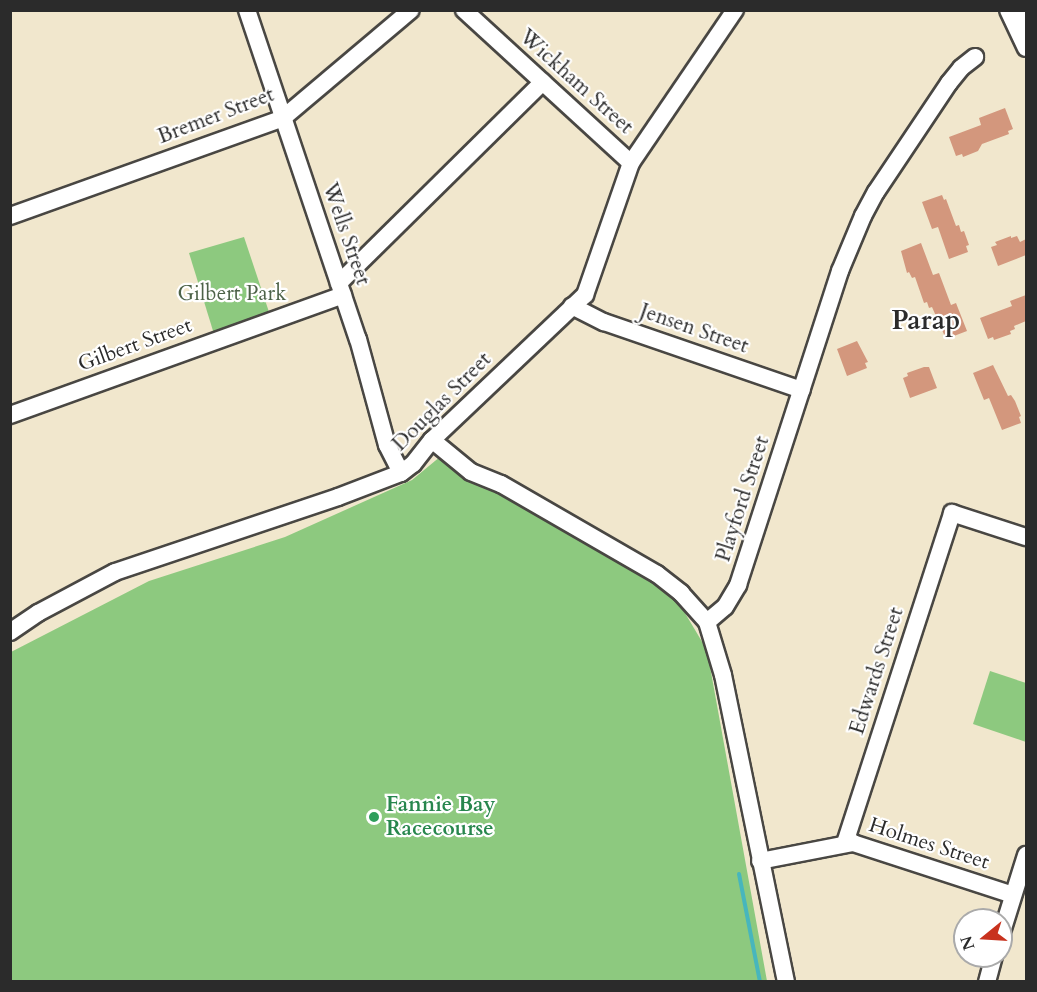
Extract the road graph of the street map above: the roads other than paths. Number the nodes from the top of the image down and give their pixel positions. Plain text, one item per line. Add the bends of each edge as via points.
1 (247, 10) edge
2 (411, 10) edge
3 (464, 10) edge
4 (735, 10) edge
5 (1008, 10) edge
6 (1025, 10) edge
7 (1024, 42) edge
8 (975, 57) dead end
9 (543, 82) junction
10 (283, 118) junction
11 (631, 163) junction
12 (10, 216) edge
13 (341, 289) junction
14 (572, 306) junction
15 (802, 390) junction
16 (10, 415) edge
17 (432, 440) junction
18 (401, 473) junction
19 (1026, 537) edge
20 (706, 622) junction
21 (10, 632) edge
22 (845, 843) junction
23 (1026, 855) edge
24 (760, 861) junction
25 (1014, 895) junction
26 (1010, 908) edge
27 (786, 981) edge

1 - 10 street, Wells Street
2 - 10 street, Bremer Street
3 - 9 street, Wickham Street
4 - 11 street, Douglas Street
5 - 7 street
6 - 7 street
8 - 15 street, Playford Street via 949,84 872,200 840,271
9 - 11 street, Wickham Street
9 - 13 street, Gilbert Street
10 - 12 street, Bremer Street
10 - 13 street, Wells Street
11 - 14 street, Douglas Street via 589,289
13 - 16 street, Gilbert Street
13 - 18 street, Wells Street via 384,436
14 - 15 street, Jensen Street via 604,322
14 - 17 street, Douglas Street
15 - 20 street, Playford Street via 738,585 725,607
17 - 18 street, Douglas Street
17 - 20 street via 471,472 501,484 657,574 687,599
18 - 21 street, Douglas Street via 115,572
19 - 22 street, Edwards Street via 952,513
20 - 24 street via 723,675
22 - 24 street, Holmes Street
22 - 25 street, Holmes Street via 861,844
23 - 25 street
24 - 27 street
25 - 26 street

